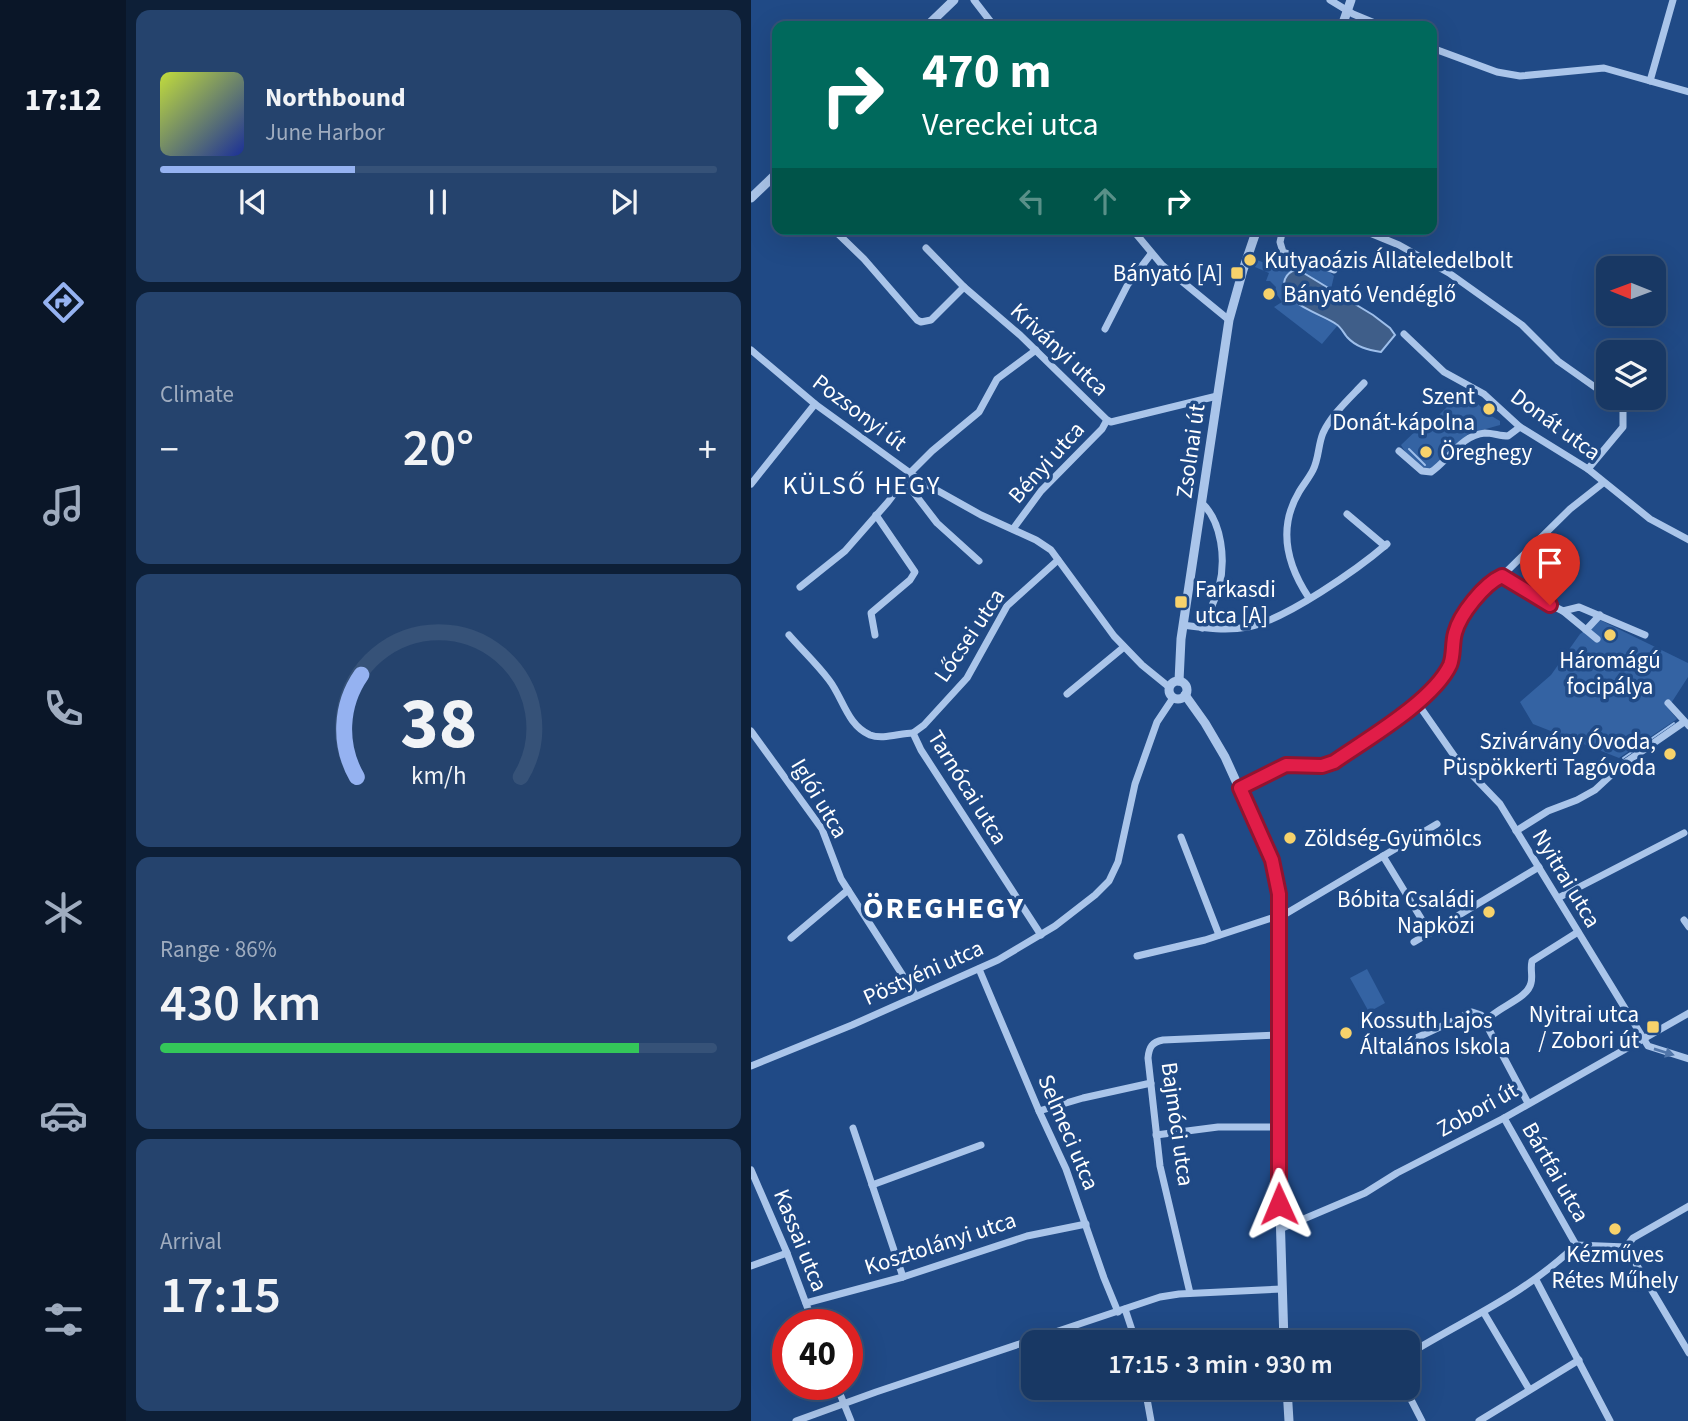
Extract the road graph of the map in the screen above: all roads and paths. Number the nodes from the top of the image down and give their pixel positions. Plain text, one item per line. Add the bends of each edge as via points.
1 (955, 0) edge
2 (974, 0) edge
3 (1330, 0) edge
4 (1673, 0) edge
5 (1350, 5) edge
6 (932, 21) edge
7 (990, 21) edge
8 (1374, 21) edge
9 (1437, 50) edge
10 (1650, 80) junction
11 (1688, 92) edge
12 (772, 179) edge
13 (751, 198) edge
14 (839, 235) edge
15 (1137, 235) edge
16 (1255, 235) edge
17 (1282, 235) edge
18 (1375, 235) edge
19 (926, 248) dead end
20 (1151, 254) junction
21 (1334, 270) dead end
22 (964, 288) junction
23 (1229, 320) junction
24 (1105, 329) dead end
25 (1404, 334) dead end
26 (751, 349) edge
27 (1036, 350) junction
28 (1364, 383) dead end
29 (1596, 388) edge
30 (1217, 396) junction
31 (815, 404) junction
32 (1623, 410) edge
33 (1107, 420) junction
34 (1520, 427) junction
35 (1399, 451) dead end
36 (1588, 469) junction
37 (907, 477) junction
38 (1603, 483) junction
39 (751, 484) edge
40 (1202, 503) junction
41 (1347, 514) dead end
42 (876, 515) junction
43 (1013, 529) junction
44 (1688, 540) edge
45 (1058, 560) junction
46 (979, 561) dead end
47 (1502, 576) junction
48 (800, 587) dead end
49 (1309, 598) junction
50 (1563, 611) junction
51 (1600, 615) junction
52 (1183, 625) junction
53 (1202, 628) junction
54 (1586, 630) junction
55 (789, 635) dead end
56 (875, 635) dead end
57 (1645, 635) dead end
58 (1597, 639) dead end
59 (1124, 647) junction
60 (1179, 681) junction
61 (1169, 687) junction
62 (1067, 694) dead end
63 (1185, 695) junction
64 (1173, 698) junction
65 (1418, 704) junction
66 (1669, 704) dead end
67 (1686, 724) edge
68 (751, 730) edge
69 (913, 733) junction
70 (1240, 788) junction
71 (1437, 824) dead end
72 (1516, 831) junction
73 (1684, 832) dead end
74 (1181, 837) dead end
75 (1383, 856) junction
76 (1539, 867) junction
77 (848, 890) junction
78 (1558, 898) junction
79 (1280, 915) junction
80 (1578, 932) junction
81 (1430, 933) junction
82 (1041, 935) junction
83 (1219, 935) junction
84 (791, 938) dead end
85 (1414, 942) dead end
86 (1137, 956) dead end
87 (979, 969) junction
88 (916, 996) junction
89 (1688, 1013) edge
90 (1485, 1022) junction
91 (1279, 1035) junction
92 (1412, 1040) dead end
93 (1644, 1040) junction
94 (1688, 1059) edge
95 (751, 1066) edge
96 (1151, 1083) junction
97 (1529, 1103) junction
98 (1039, 1111) junction
99 (1503, 1118) junction
100 (1279, 1127) junction
101 (853, 1128) dead end
102 (1156, 1135) junction
103 (981, 1144) dead end
104 (751, 1170) edge
105 (872, 1185) junction
106 (1688, 1206) edge
107 (1086, 1224) junction
108 (1280, 1229) junction
109 (1576, 1245) junction
110 (1626, 1247) junction
111 (787, 1253) junction
112 (751, 1265) edge
113 (903, 1277) junction
114 (1536, 1280) junction
115 (1282, 1289) junction
116 (1190, 1293) junction
117 (806, 1303) junction
118 (808, 1309) edge
119 (1122, 1311) junction
120 (1484, 1313) junction
121 (1131, 1330) edge
122 (1284, 1330) edge
123 (1420, 1347) edge
124 (1688, 1353) edge
125 (1579, 1360) junction
126 (1529, 1389) junction
127 (842, 1400) edge
128 (1147, 1400) edge
129 (1288, 1400) edge
130 (1411, 1400) edge
131 (844, 1405) junction
132 (797, 1421) edge
133 (851, 1421) edge
134 (1151, 1421) edge
135 (1289, 1421) edge
136 (1422, 1421) edge
137 (1479, 1421) edge
138 (1610, 1421) edge

1 - 6 street
2 - 7 street
3 - 5 street
4 - 10 street
5 - 8 street
9 - 10 street via 1520,76 1604,68
10 - 11 street
12 - 13 street
14 - 22 street via 921,322 931,320
15 - 20 street
16 - 23 street, Zsolnai út
17 - 21 street via 1283,252
18 - 29 street via 1449,273 1522,325 1558,361
19 - 22 street, Kriványi utca
20 - 23 street
20 - 24 street via 1128,284
22 - 27 street, Kriványi utca
23 - 30 street, Zsolnai út
25 - 34 street, Donát utca via 1444,372 1484,394
26 - 31 street, Pozsonyi út
27 - 33 street, Kriványi utca
27 - 37 street via 997,379 979,412
28 - 49 street via 1324,432 1315,467 1290,513 1286,533 1289,558
30 - 33 street, Kriványi utca
30 - 40 street, Zsolnai út
31 - 37 street, Pozsonyi út
31 - 39 street
32 - 36 street via 1623,427
33 - 43 street, Bényi utca via 1041,491
34 - 35 street via 1508,436 1476,435 1427,473
34 - 36 street, Donát utca
36 - 38 street, Donát utca
37 - 42 street
37 - 43 street, Pozsonyi út
37 - 46 street via 937,523
38 - 44 street, Donát utca via 1650,519
38 - 47 street
40 - 52 street, Zsolnai út
40 - 53 street via 1216,527 1222,564 1219,586
41 - 49 street via 1386,545
42 - 48 street via 837,559
42 - 56 street via 915,572 871,613
43 - 45 street, Pozsonyi út via 1051,550
45 - 59 street, Pozsonyi út
45 - 69 street, Lőcsei utca via 1007,606 967,678
47 - 50 street
47 - 65 street via 1476,598 1455,632 1450,666
49 - 53 street via 1256,625
50 - 51 street via 1579,607
50 - 54 street
51 - 54 street
51 - 57 street
52 - 53 street
52 - 60 street, Zsolnai út
54 - 58 street
55 - 69 street, Tarnócai utca via 829,680 860,729 880,737
59 - 61 street, Pozsonyi út
59 - 62 street
60 - 61 street
60 - 63 street via 1186,688
61 - 64 street
63 - 64 street
63 - 70 street via 1214,737
64 - 82 street, Pöstyéni utca via 1157,722 1135,784 1114,872 1095,895
65 - 70 street via 1334,762 1286,765
65 - 72 street, Nyitrai utca via 1448,749 1500,804
66 - 67 street
67 - 72 street via 1622,765 1595,790
68 - 77 street, Iglói utca via 822,829
69 - 82 street, Tarnócai utca
70 - 79 street via 1274,867
71 - 75 street
72 - 76 street, Nyitrai utca
73 - 78 street
74 - 83 street
75 - 79 street
75 - 81 street
76 - 78 street, Nyitrai utca
76 - 81 street
77 - 84 street
77 - 88 street, Iglói utca
78 - 80 street, Nyitrai utca
79 - 83 street
79 - 91 street
80 - 90 street via 1532,961 1530,988
80 - 93 street, Nyitrai utca
81 - 85 street
82 - 87 street, Pöstyéni utca
83 - 86 street
87 - 88 street, Pöstyéni utca
87 - 98 street, Selmeci utca
88 - 95 street, Pöstyéni utca
89 - 93 street, Zobori út
90 - 92 street via 1472,1012
90 - 97 street
91 - 96 street, Bajmóci utca via 1158,1041 1148,1052
91 - 100 street
93 -> 94 street via 1655,1050
93 - 97 street, Zobori út
96 - 98 street
96 - 102 street, Bajmóci utca
97 - 99 street, Zobori út
98 - 107 street, Selmeci utca
99 - 108 street, Zobori út via 1365,1193
99 - 109 street, Bártfai utca
100 - 102 street via 1218,1127
100 - 108 street
101 - 105 street
102 - 116 street, Bajmóci utca
103 - 105 street
104 - 111 street, Kassai utca
105 - 113 street
106 - 110 street via 1633,1238
107 - 113 street, Kosztolányi utca via 1027,1236
107 - 119 street, Selmeci utca via 1104,1278
108 - 115 street
109 - 110 street
109 - 114 street
110 - 124 street
111 - 112 street
111 - 117 street, Kassai utca
113 - 117 street, Kosztolányi utca
114 - 120 street
114 - 125 street
115 - 116 street
115 - 122 street
116 - 119 street via 1159,1297
117 - 118 street, Kassai utca
119 - 121 street, Selmeci utca
119 - 131 street
120 - 123 street
120 - 126 street
125 - 126 street
125 - 138 street
126 - 137 street
127 - 131 street
128 - 134 street
129 - 135 street
130 - 136 street
131 - 132 street
131 - 133 street

